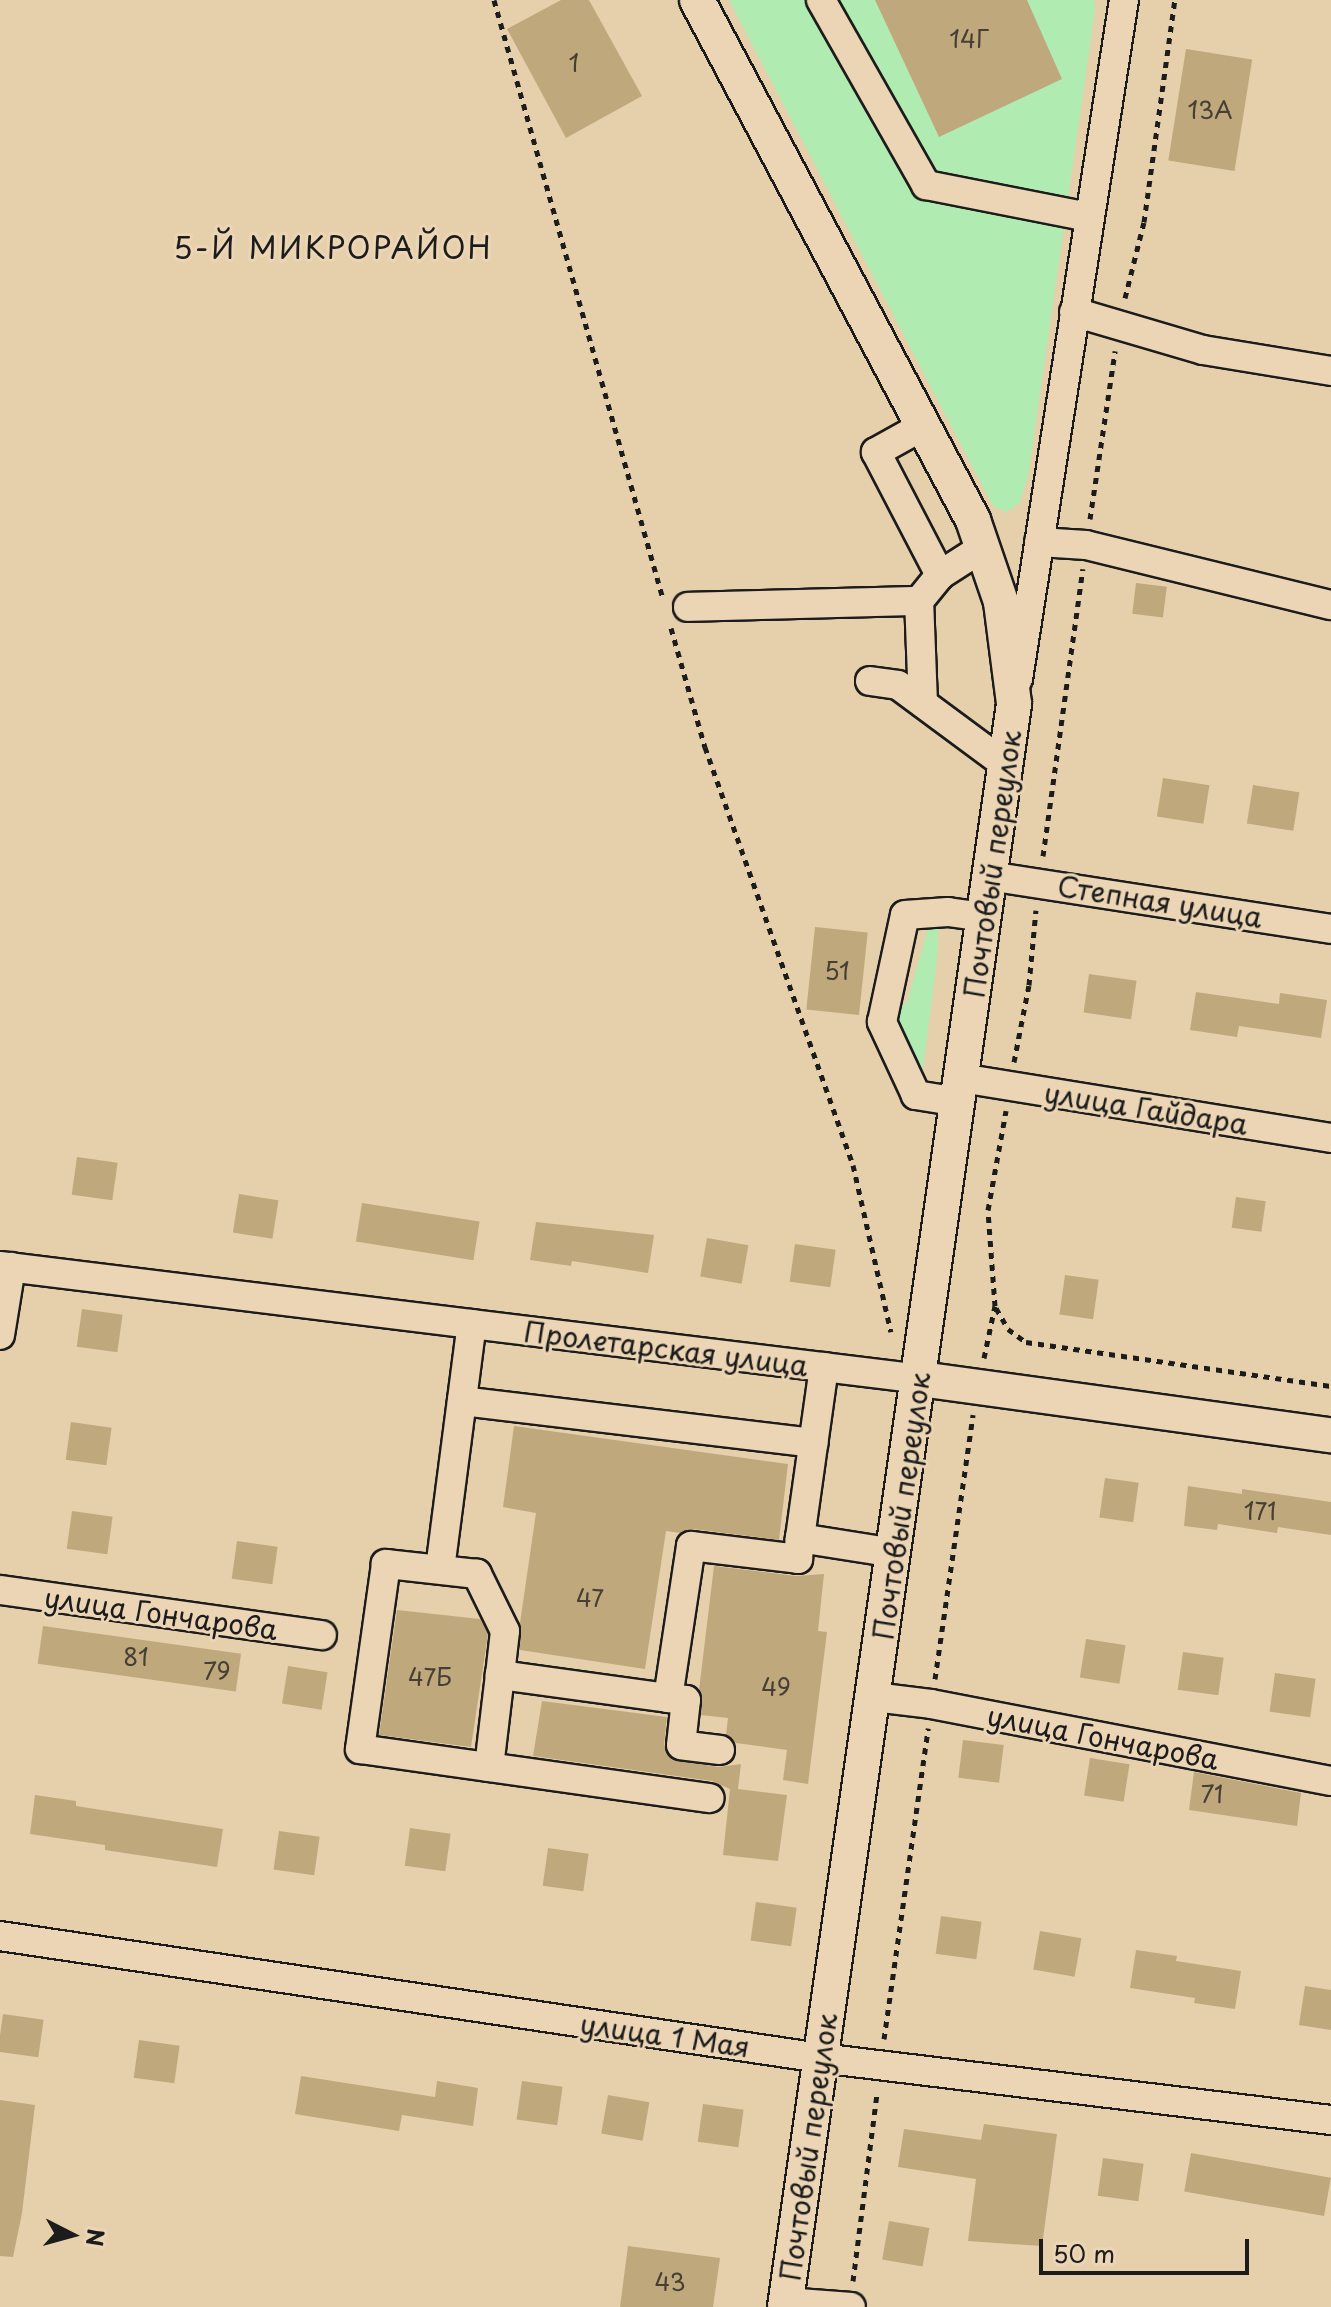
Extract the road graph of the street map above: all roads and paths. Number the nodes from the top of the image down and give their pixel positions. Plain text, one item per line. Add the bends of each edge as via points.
1 (494, 0) edge
2 (697, 0) edge
3 (821, 0) edge
4 (1124, 0) edge
5 (1175, 0) edge
6 (1089, 217) junction
7 (1074, 312) junction
8 (1118, 323) junction
9 (1331, 371) edge
10 (923, 426) junction
11 (1039, 542) junction
12 (1086, 545) junction
13 (982, 548) junction
14 (940, 575) junction
15 (919, 601) junction
16 (1331, 605) edge
17 (675, 614) junction
18 (870, 681) dead end
19 (923, 703) junction
20 (1014, 704) junction
21 (1006, 765) junction
22 (989, 876) junction
23 (1039, 882) junction
24 (984, 917) junction
25 (1331, 929) edge
26 (1010, 1086) junction
27 (960, 1090) junction
28 (1331, 1138) edge
29 (5, 1267) edge
30 (995, 1306) junction
31 (472, 1324) junction
32 (0, 1335) edge
33 (824, 1367) junction
34 (911, 1378) junction
35 (978, 1385) junction
36 (1331, 1386) edge
37 (462, 1401) junction
38 (1331, 1435) edge
39 (813, 1443) junction
40 (800, 1538) junction
41 (895, 1553) junction
42 (440, 1569) junction
43 (0, 1590) edge
44 (322, 1635) dead end
45 (500, 1675) junction
46 (874, 1697) junction
47 (668, 1698) junction
48 (931, 1704) junction
49 (720, 1750) dead end
50 (489, 1767) junction
51 (1331, 1781) edge
52 (710, 1798) dead end
53 (0, 1936) edge
54 (820, 2058) junction
55 (881, 2065) junction
56 (1331, 2120) edge
57 (786, 2304) edge
58 (850, 2307) edge

1 - 17 path
2 - 10 main road, Почтовый переулок
3 - 6 street via 926,185
4 - 6 street
5 - 8 path via 1144,222
6 - 7 street
7 - 8 street
7 - 11 street
8 - 9 street via 1203,350
8 - 12 path
10 - 13 main road, Почтовый переулок via 973,520
10 - 14 street via 876,452
11 - 12 street
11 - 20 street
12 - 16 street
12 - 23 path
13 - 14 street
13 - 20 main road, Почтовый переулок via 1001,602
14 - 15 street
15 - 17 street
15 - 19 street
17 - 34 path via 705,747 853,1165
18 - 19 street via 898,685
19 - 21 street
20 - 21 main road, Почтовый переулок
21 - 22 main road, Почтовый переулок
22 - 23 street, Степная улица
22 - 24 main road, Почтовый переулок
23 - 25 street, Степная улица
23 - 26 path via 1029,985
24 - 27 main road, Почтовый переулок
24 - 27 street, улица Гайдара via 948,912 905,915 882,1022 916,1095
26 - 27 street, улица Гайдара
26 - 28 street, улица Гайдара
26 - 30 path via 988,1210
27 - 34 main road, Почтовый переулок
29 - 31 street, Пролетарская улица
29 - 32 street
30 - 35 path
30 - 36 path via 1008,1329 1026,1342
31 - 33 street, Пролетарская улица
31 - 37 street
33 - 34 street, Пролетарская улица
33 - 39 street
34 - 35 main road, Пролетарская улица
34 - 41 main road, Почтовый переулок
35 - 38 main road, Пролетарская улица
35 - 48 path
37 - 39 street
37 - 42 street
39 - 40 street
40 - 41 street
40 - 47 street via 798,1559 691,1546
41 - 46 main road, Почтовый переулок
42 - 45 street via 477,1574 505,1631
42 - 50 street via 386,1564 360,1749
43 - 44 street, улица Гончарова
45 - 47 street
45 - 50 street
46 - 48 street, улица Гончарова
46 - 54 main road, Почтовый переулок
47 - 49 street via 686,1700 681,1745
48 - 51 street, улица Гончарова
48 - 55 path
50 - 52 street
53 - 54 street, улица 1 Мая
54 - 55 street, улица 1 Мая
54 - 57 main road, Почтовый переулок
55 - 56 street, улица 1 Мая
55 - 58 path
57 - 58 street

